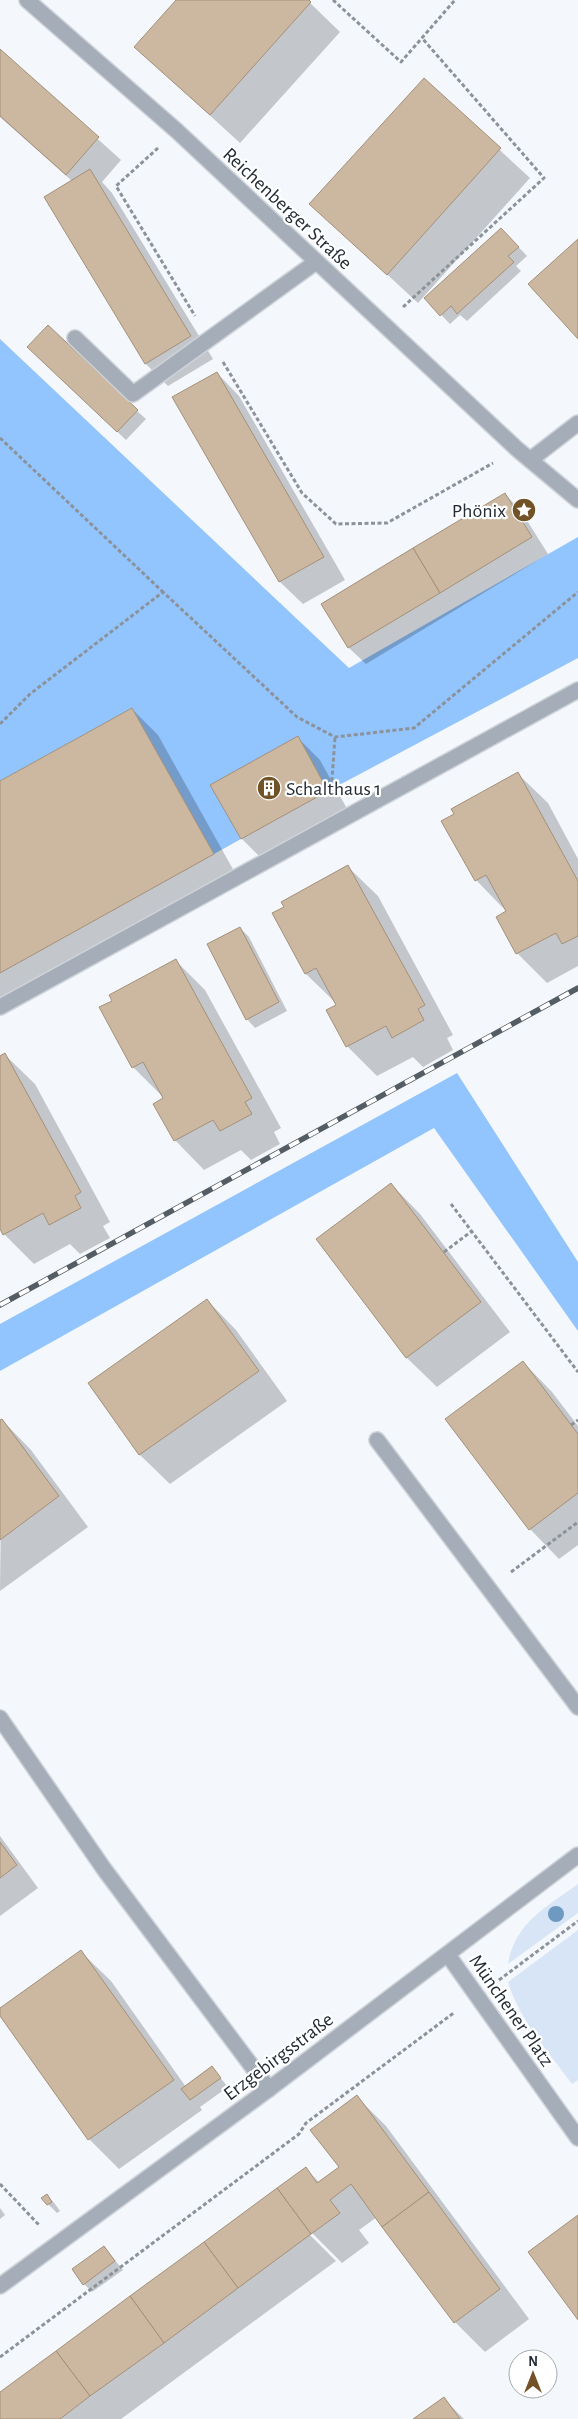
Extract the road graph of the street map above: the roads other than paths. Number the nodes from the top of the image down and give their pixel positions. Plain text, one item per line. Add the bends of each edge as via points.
1 (27, 0) edge
2 (316, 262) junction
3 (74, 338) dead end
4 (578, 423) edge
5 (530, 460) junction
6 (578, 500) edge
7 (578, 690) edge
8 (0, 1007) edge
9 (377, 1440) dead end
10 (578, 1707) edge
11 (0, 1718) edge
12 (578, 1855) edge
13 (448, 1955) junction
14 (269, 2089) junction
15 (578, 2138) edge
16 (0, 2286) edge

1 - 2 street, Reichenberger Straße via 177,131
2 - 3 street via 133,394
2 - 5 street, Reichenberger Straße
4 - 5 street
5 - 6 street, Reichenberger Straße
7 - 8 street
9 - 10 street
11 - 14 street via 104,1870
12 - 13 street, Erzgebirgsstraße
13 - 14 street, Erzgebirgsstraße
13 - 15 street, Münchener Platz
14 - 16 street, Erzgebirgsstraße

